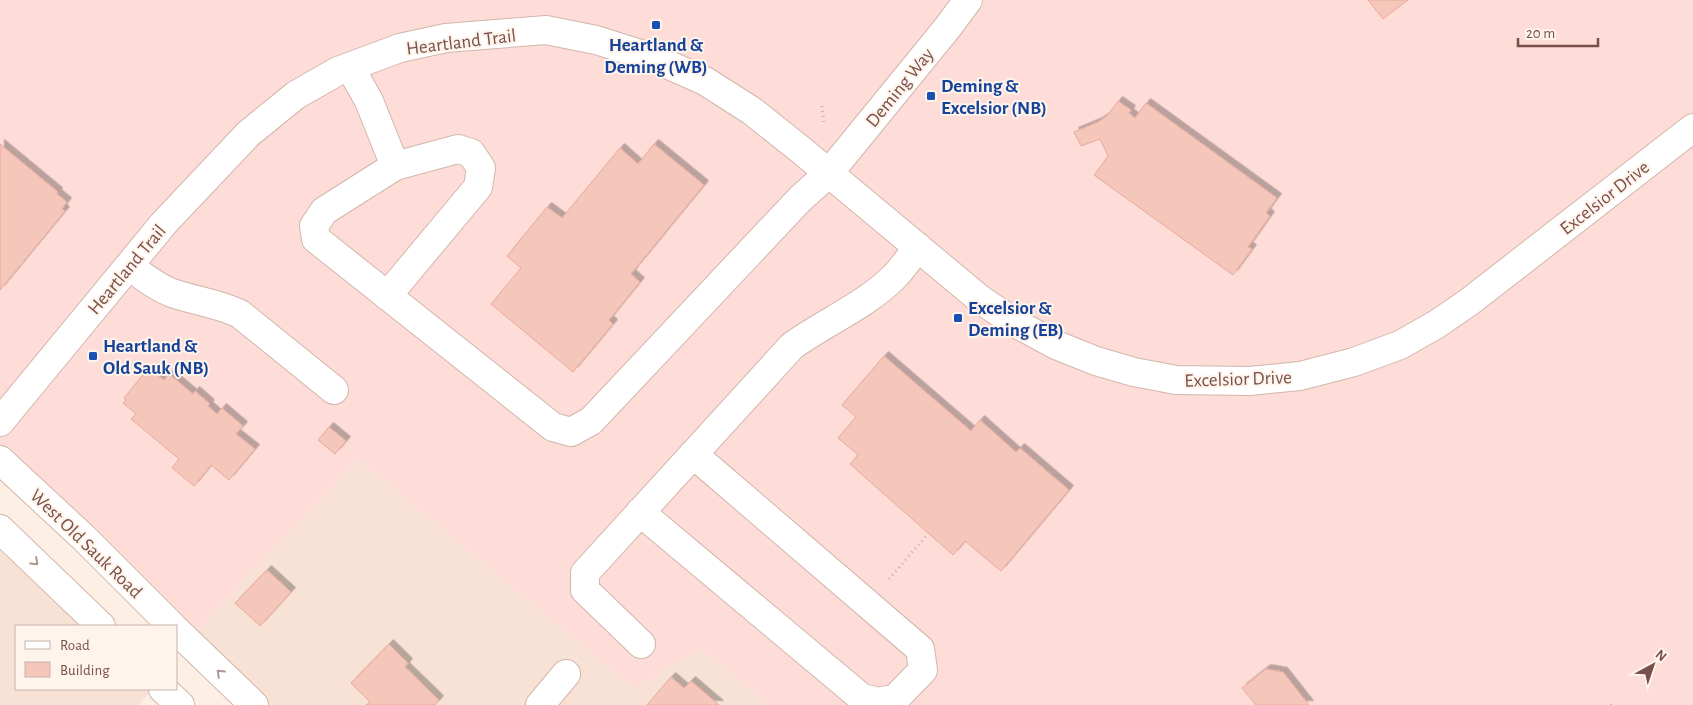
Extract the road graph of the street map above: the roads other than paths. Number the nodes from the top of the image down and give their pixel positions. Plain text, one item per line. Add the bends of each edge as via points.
1 (968, 0) edge
2 (350, 67) junction
3 (1693, 128) edge
4 (394, 166) junction
5 (829, 173) junction
6 (918, 247) junction
7 (129, 266) junction
8 (387, 296) junction
9 (334, 390) dead end
10 (0, 422) edge
11 (693, 454) junction
12 (0, 460) edge
13 (640, 512) junction
14 (0, 529) edge
15 (99, 625) edge
16 (171, 625) edge
17 (178, 632) edge
18 (642, 644) dead end
19 (566, 674) dead end
20 (164, 690) edge
21 (180, 705) edge
22 (254, 705) edge
23 (540, 705) edge

1 - 5 street, Deming Way
2 - 4 street via 369,100
2 - 5 street, Heartland Trail via 400,48 446,38 546,30 596,40 654,58 705,81 752,111
2 - 7 street, Heartland Trail via 296,95 248,134 164,223
3 - 6 street, Excelsior Drive via 1437,324 1400,345 1354,362 1300,376 1250,381 1176,380 1096,361 1017,324 981,300
4 - 8 street, Deming Way via 324,211 314,226 316,239
4 - 8 street, Deming Way via 458,149 472,153 481,168 478,187
5 - 6 street, Excelsior Drive
5 - 8 street, Deming Way via 591,421 571,432 553,427
6 - 11 street via 894,277 871,296 792,346
7 - 9 street via 160,288 225,306 240,314
7 - 10 street, Heartland Trail
11 - 13 street
11 - 13 street via 920,649 923,670 896,698 879,702 862,698
12 - 16 street, West Old Sauk Road
13 - 18 street via 585,573 585,590
14 -> 15 street
22 -> 17 street
19 - 23 street
20 - 21 street

